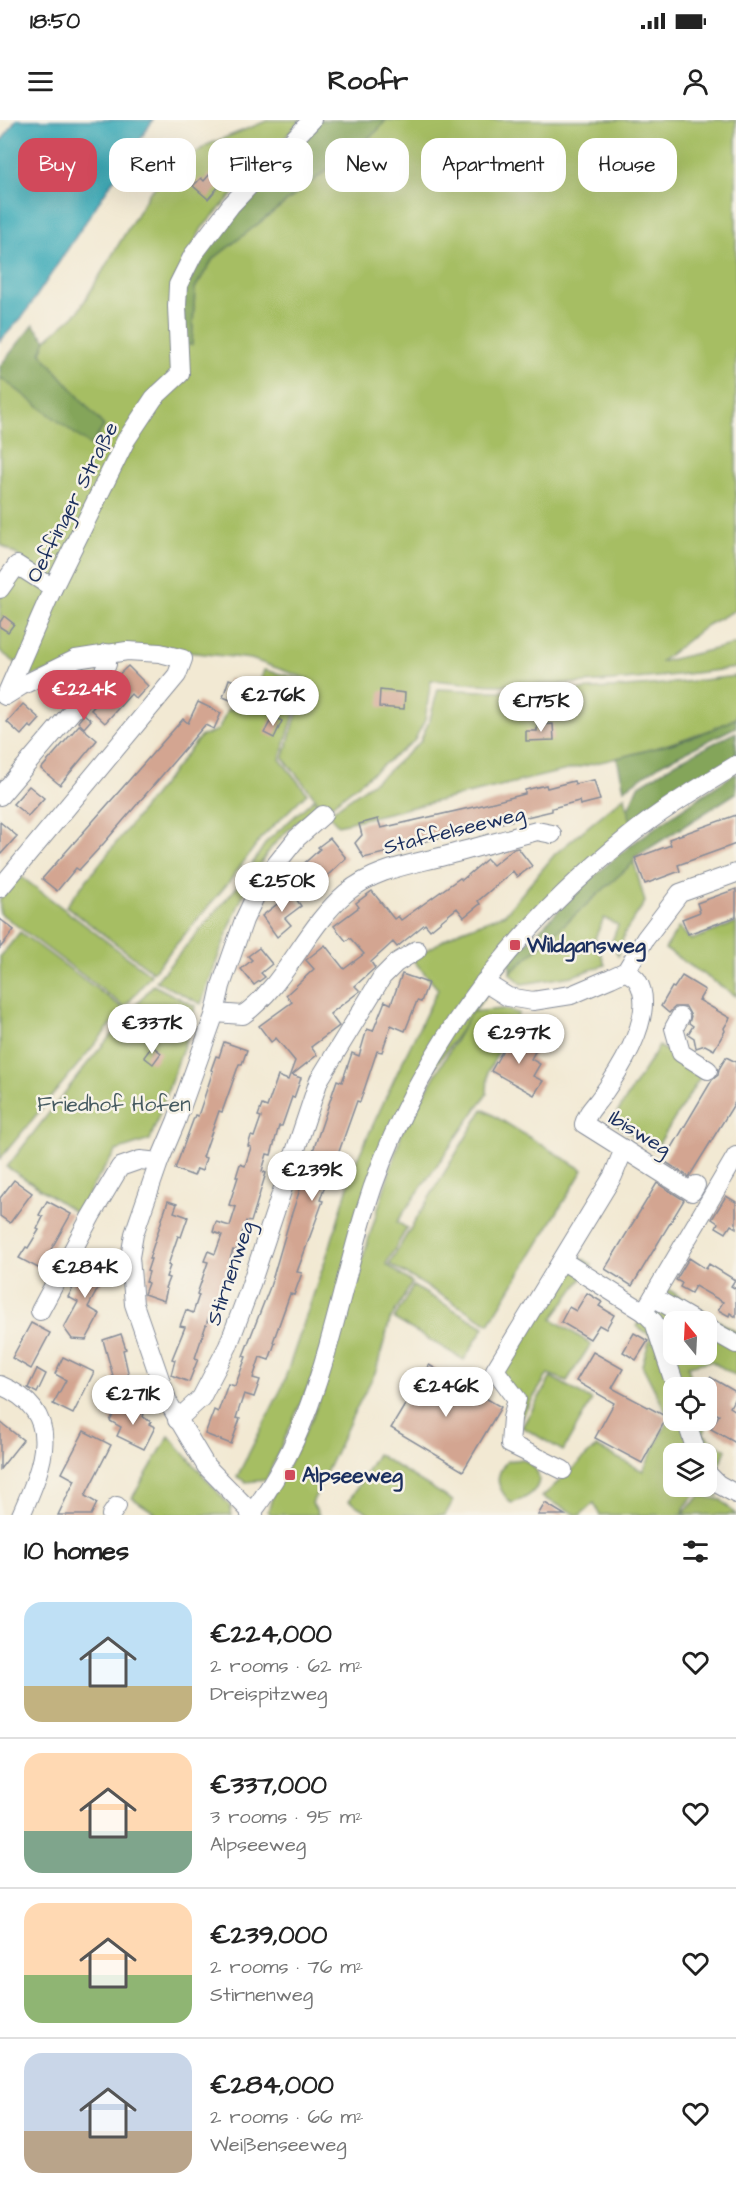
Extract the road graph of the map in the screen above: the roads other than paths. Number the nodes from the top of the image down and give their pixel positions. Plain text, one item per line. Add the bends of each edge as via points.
1 (312, 120) edge
2 (53, 588) junction
3 (0, 589) edge
4 (106, 653) junction
5 (3, 698) edge
6 (736, 765) edge
7 (0, 796) edge
8 (323, 815) dead end
9 (552, 834) dead end
10 (736, 873) edge
11 (0, 888) edge
12 (417, 950) dead end
13 (626, 971) junction
14 (484, 982) junction
15 (215, 1013) junction
16 (680, 1017) dead end
17 (708, 1070) dead end
18 (624, 1149) junction
19 (736, 1156) edge
20 (159, 1162) junction
21 (696, 1185) dead end
22 (563, 1261) junction
23 (649, 1305) junction
24 (671, 1307) junction
25 (40, 1311) dead end
26 (678, 1311) edge
27 (658, 1332) junction
28 (717, 1333) edge
29 (736, 1344) edge
30 (672, 1377) edge
31 (0, 1386) edge
32 (177, 1420) junction
33 (563, 1470) dead end
34 (717, 1483) edge
35 (736, 1494) edge
36 (252, 1514) edge
37 (21, 1515) edge

1 - 2 street, Oeffinger Straße via 231,205 193,255 178,285 180,374 154,398 126,440
2 - 3 street via 17,565
2 - 5 street, Oeffinger Straße
4 - 5 street via 76,660
4 - 7 street via 102,676
4 - 11 street via 160,653 183,658 177,675
6 - 14 street via 629,836 568,890
8 - 15 street via 297,838 262,882 244,920
9 - 15 street, Staffelseeweg via 537,831 382,871 347,893 317,926 259,1004 243,1015
10 - 13 street via 681,893
12 - 32 street, Stirnenweg via 382,977 319,1080 228,1347 201,1398
13 - 14 street via 571,995 533,1001 508,997
13 - 18 street, Ibisweg via 637,979 642,1015 635,1040 584,1124
14 - 36 street via 432,1058 397,1128 365,1213 315,1391 281,1470
15 - 20 street
16 - 17 street via 674,1028 681,1053
18 - 21 street, Ibisweg via 692,1192
18 - 22 street via 613,1176
19 - 23 street
20 - 25 street via 140,1160 120,1167
20 - 32 street via 130,1257 134,1304
22 - 23 street
22 - 33 street via 495,1370 517,1399 510,1444
23 - 24 street
23 - 27 street
24 - 26 street
24 - 27 street
27 - 30 street
28 - 29 street
31 - 37 street via 18,1393 38,1414 44,1434 44,1454
32 - 36 street via 206,1466
34 - 35 street

